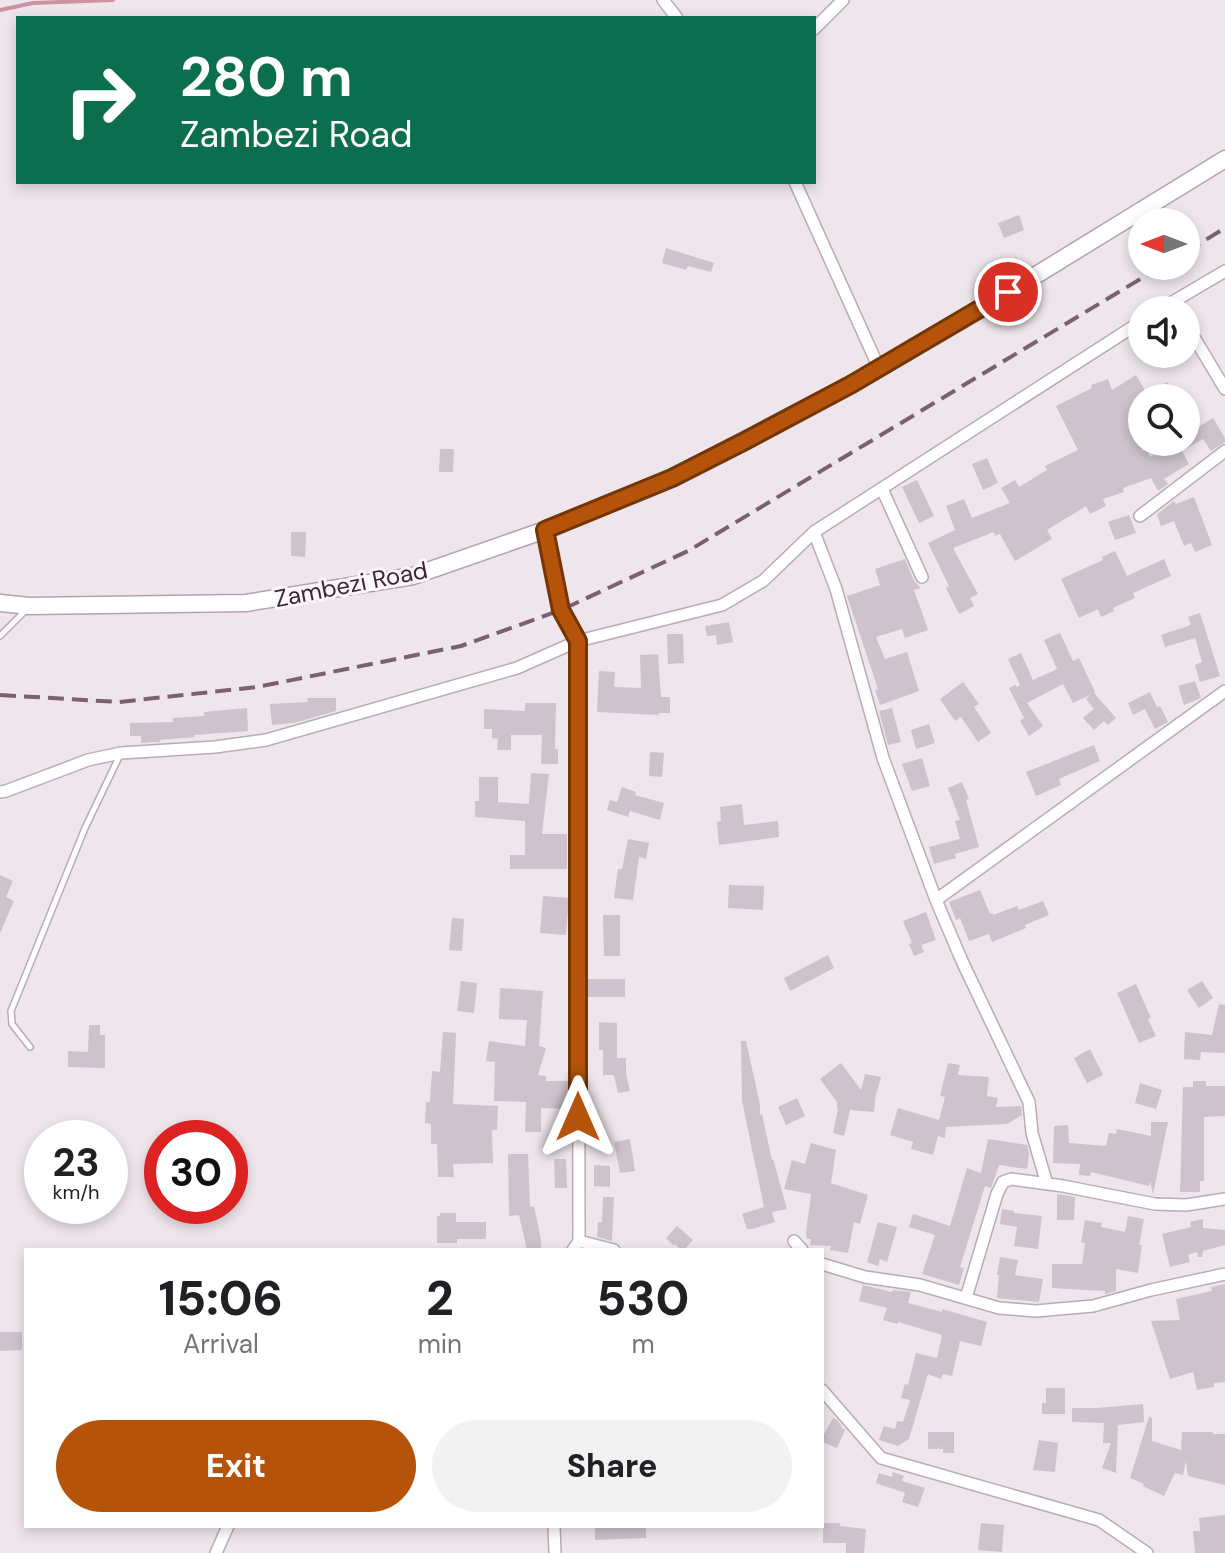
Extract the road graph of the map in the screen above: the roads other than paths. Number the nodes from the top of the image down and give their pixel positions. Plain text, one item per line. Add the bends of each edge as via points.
1 (663, 0) edge
2 (843, 0) edge
3 (675, 16) edge
4 (816, 27) edge
5 (1225, 159) edge
6 (796, 184) edge
7 (1225, 271) edge
8 (1189, 296) edge
9 (1128, 330) edge
10 (1200, 347) edge
11 (879, 368) junction
12 (1225, 389) edge
13 (1225, 451) edge
14 (882, 489) junction
15 (1140, 516) dead end
16 (545, 530) junction
17 (814, 532) junction
18 (922, 577) dead end
19 (0, 603) edge
20 (29, 606) junction
21 (0, 636) edge
22 (578, 641) junction
23 (1225, 691) edge
24 (121, 753) junction
25 (0, 792) edge
26 (936, 900) junction
27 (30, 1047) dead end
28 (1047, 1184) junction
29 (1225, 1199) edge
30 (576, 1245) edge
31 (599, 1248) edge
32 (824, 1265) edge
33 (1225, 1274) edge
34 (966, 1298) junction
35 (824, 1392) edge
36 (227, 1528) edge
37 (554, 1528) edge
38 (216, 1553) edge
39 (555, 1553) edge
40 (1147, 1553) edge

1 - 3 street
2 - 4 street
5 - 11 main road, Zambezi Road
6 - 11 street
7 - 8 street
9 - 14 street
10 - 12 street
11 - 16 main road, Zambezi Road via 672,478
13 - 15 street
14 - 17 street
14 - 18 street
16 - 20 main road, Zambezi Road via 413,576 246,603
16 - 22 street via 561,610
17 - 22 street via 763,581 722,605
17 - 26 street via 836,589 883,758
19 - 20 main road, Zambezi Road
20 - 21 lane
22 - 24 street via 517,668 266,740
22 - 30 street
23 - 26 street
24 - 25 street
24 - 27 lane via 11,1011 12,1024
26 - 28 street via 1029,1102
28 - 29 street via 1155,1204
28 - 34 street via 1003,1182
30 - 31 street
32 - 34 street
33 - 34 street via 1056,1310 999,1308
35 - 40 street via 881,1458 1099,1520
36 - 38 street
37 - 39 street

